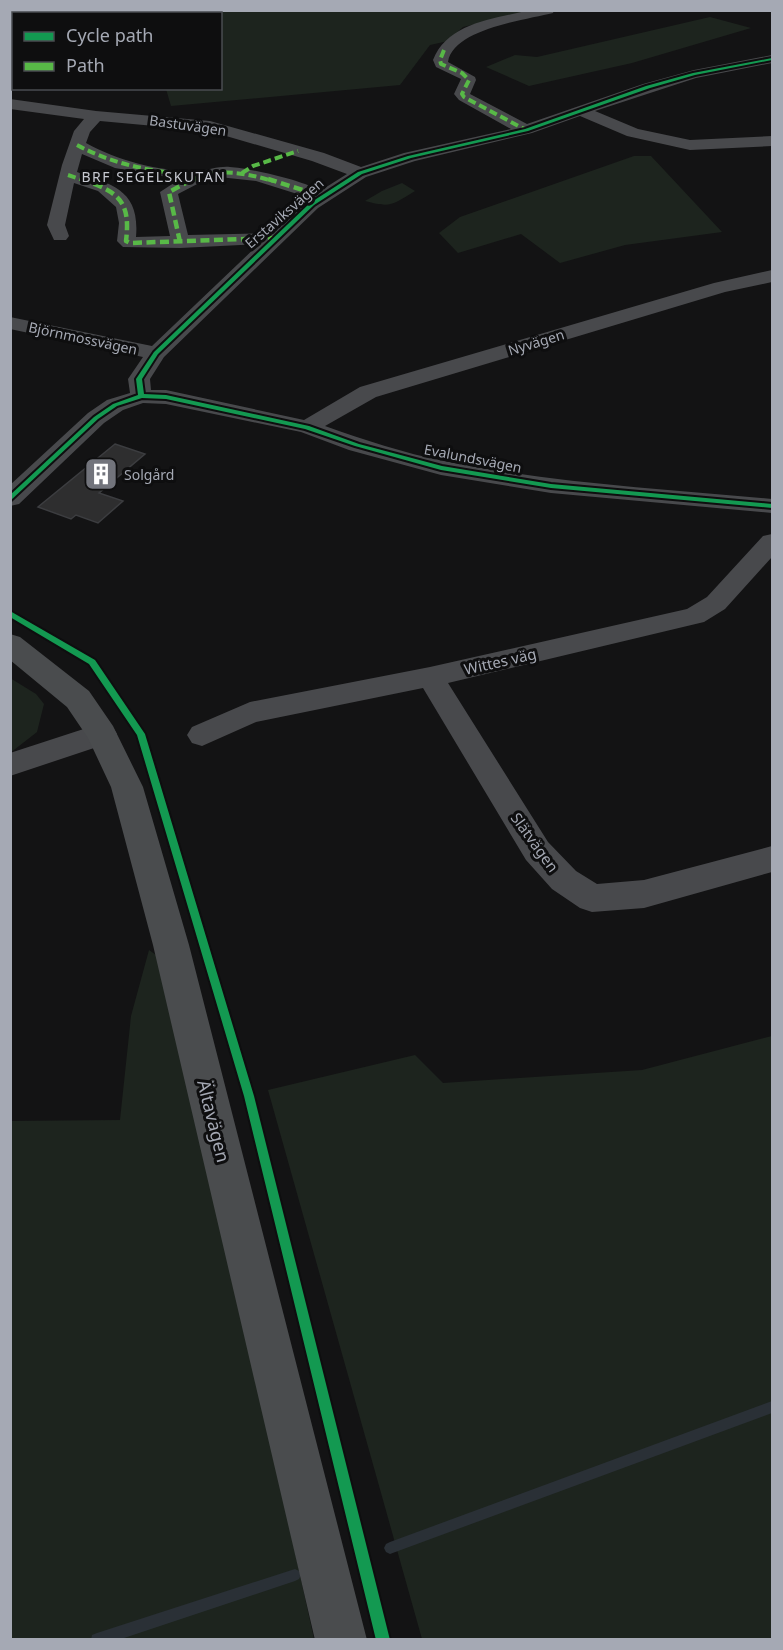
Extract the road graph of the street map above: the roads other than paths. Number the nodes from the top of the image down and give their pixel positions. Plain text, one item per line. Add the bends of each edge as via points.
1 (548, 10) edge
2 (772, 59) edge
3 (10, 104) edge
4 (581, 111) junction
5 (96, 116) junction
6 (526, 130) junction
7 (772, 141) edge
8 (77, 145) junction
9 (298, 152) junction
10 (242, 173) junction
11 (360, 173) junction
12 (68, 174) junction
13 (200, 176) junction
14 (312, 193) dead end
15 (60, 236) dead end
16 (274, 238) junction
17 (180, 242) junction
18 (772, 276) edge
19 (10, 323) edge
20 (156, 353) junction
21 (141, 396) junction
22 (307, 427) junction
23 (10, 499) edge
24 (772, 506) edge
25 (772, 542) edge
26 (10, 644) edge
27 (430, 677) junction
28 (102, 734) junction
29 (202, 735) dead end
30 (10, 765) edge
31 (772, 858) edge
32 (341, 1640) edge

1 - 6 street via 468,30 444,50 440,60 468,77 464,97
2 - 4 street, Erstaviksvägen via 694,74
3 - 5 street, Bastuvägen
4 - 6 street, Erstaviksvägen
4 - 7 street via 633,133 690,145
5 - 8 street via 82,131
5 - 9 street, Bastuvägen via 210,126
6 - 11 street, Erstaviksvägen
8 - 12 street
8 - 13 street via 111,163 155,173
9 - 10 street
9 - 11 street, Bastuvägen
10 - 13 street
10 - 14 street
11 - 16 street, Erstaviksvägen via 312,204
12 - 15 street via 56,225
12 - 17 street via 104,188 125,205 126,241
13 - 17 street via 169,192
16 - 17 street
16 - 20 street, Erstaviksvägen
18 - 22 street, Nyvägen via 721,287 368,392
19 - 20 street, Björnmossvägen
20 - 21 street, Erstaviksvägen via 139,379
21 - 22 street, Evalundsvägen via 166,397
21 - 23 street via 115,405 96,418
22 - 24 street, Evalundsvägen via 441,468 550,486
25 - 27 street, Wittes väg via 716,603 695,616
26 - 28 main road, Ältavägen via 78,699
27 - 29 street, Wittes väg via 250,713
27 - 31 street, Slätvägen via 537,851 564,880 592,898 644,894
28 - 30 street
28 - 32 main road, Ältavägen via 127,787 171,945

